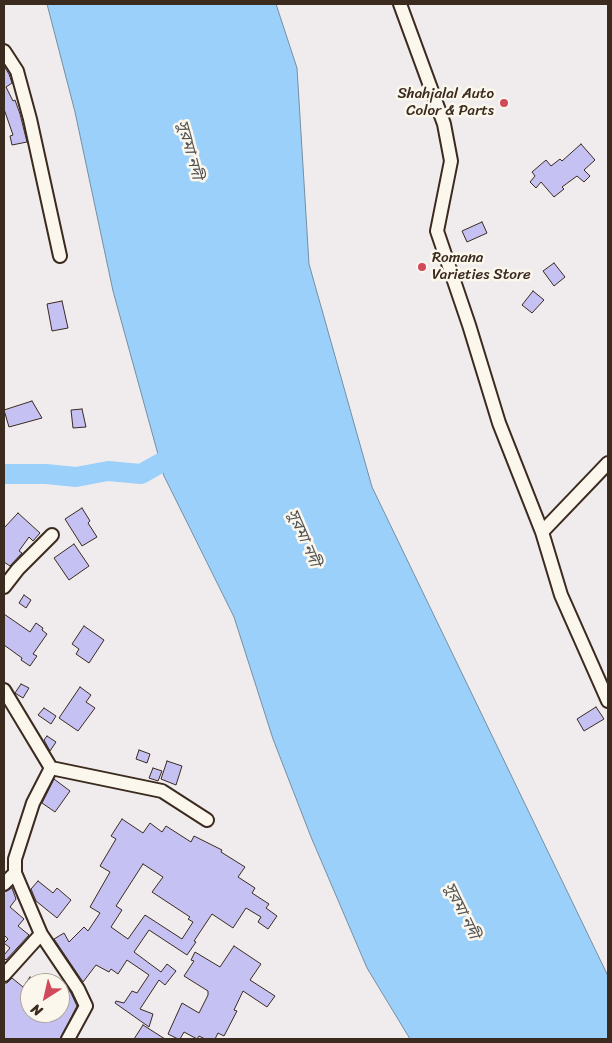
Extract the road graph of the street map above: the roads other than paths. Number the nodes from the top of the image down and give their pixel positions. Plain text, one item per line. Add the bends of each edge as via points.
1 (400, 4) edge
2 (4, 51) edge
3 (60, 256) dead end
4 (608, 464) edge
5 (542, 532) junction
6 (52, 535) dead end
7 (4, 587) edge
8 (4, 690) edge
9 (608, 699) edge
10 (50, 768) junction
11 (208, 820) dead end
12 (10, 859) edge
13 (15, 873) junction
14 (4, 884) edge
15 (41, 934) junction
16 (4, 975) edge
17 (68, 1039) edge

1 - 5 street via 444,124 451,161 438,231 499,422
2 - 3 street via 20,79
4 - 5 street
5 - 9 street via 561,594
6 - 7 street
8 - 10 street
10 - 11 street via 162,791
10 - 12 street
12 - 13 street
13 - 14 street
13 - 15 street
15 - 16 street
15 - 17 street via 86,1006

